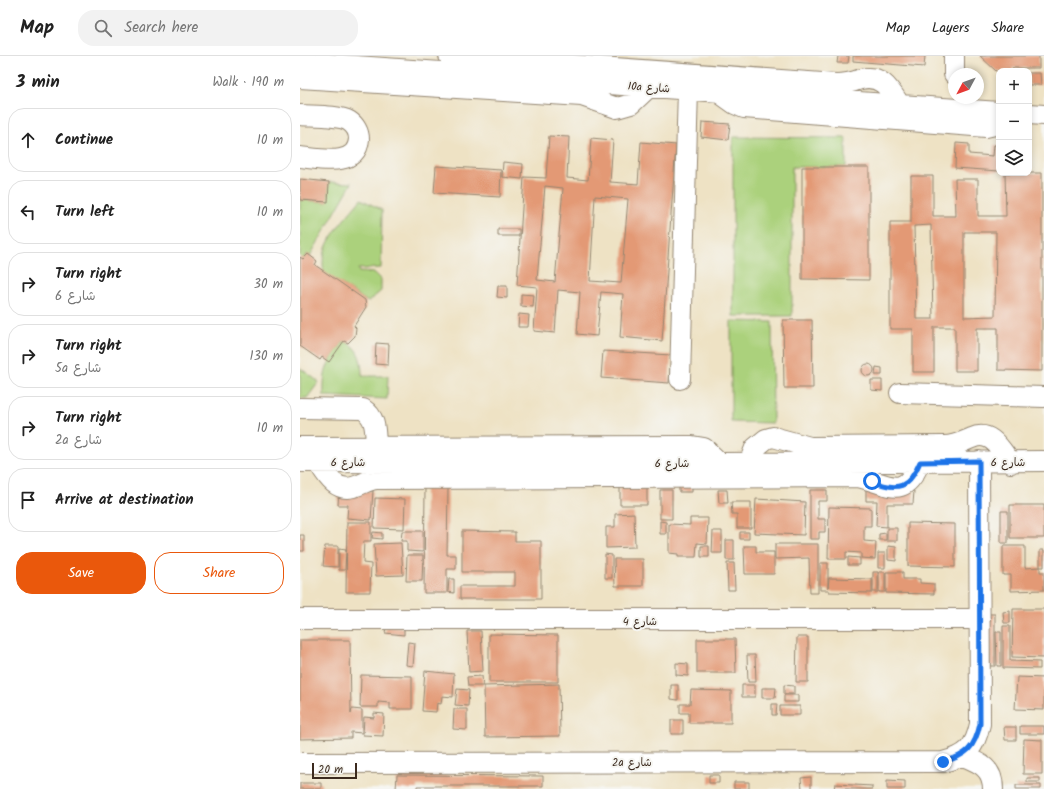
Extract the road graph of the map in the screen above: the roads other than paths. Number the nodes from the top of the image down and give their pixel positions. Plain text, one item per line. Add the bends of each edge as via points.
1 (449, 56) edge
2 (954, 56) edge
3 (300, 62) edge
4 (954, 68) edge
5 (300, 78) edge
6 (649, 87) junction
7 (688, 89) junction
8 (717, 92) junction
9 (948, 103) edge
10 (959, 104) edge
11 (900, 105) junction
12 (996, 111) edge
13 (1032, 114) edge
14 (300, 115) edge
15 (1044, 115) edge
16 (996, 125) edge
17 (300, 158) edge
18 (680, 379) dead end
19 (900, 393) dead end
20 (1044, 397) edge
21 (300, 408) edge
22 (300, 447) edge
23 (376, 447) junction
24 (979, 461) junction
25 (309, 462) edge
26 (920, 462) junction
27 (1044, 462) edge
28 (720, 463) junction
29 (749, 463) junction
30 (1010, 463) junction
31 (980, 619) junction
32 (300, 620) edge
33 (963, 756) junction
34 (300, 763) edge
35 (993, 789) edge

1 - 11 street via 836,84 871,78 887,85
2 - 4 street
3 - 6 street, 10a شارع
5 - 6 street via 582,96 617,108 631,104
6 - 7 street, 10a شارع
7 - 8 street, 10a شارع
7 - 18 street
8 - 11 street, 10a شارع
8 - 16 street via 744,108 986,127
9 - 11 street, 10a شارع
10 - 12 street, 10a شارع
13 - 15 street
14 - 17 street via 340,118 356,127 359,135 354,153 346,158
19 - 20 street
21 - 23 street via 363,410 369,413 374,423
22 - 23 street
23 - 28 street via 692,446 704,448
24 - 26 street, شارع 6
24 - 30 street, شارع 6
24 - 31 street
25 - 26 street via 331,482 342,488 376,478 858,477 893,487 907,483
25 - 28 street, شارع 6
26 - 29 street, شارع 6
27 - 30 street, شارع 6
28 - 29 street, شارع 6
29 - 30 street via 755,448 773,437 810,447 956,445 979,436 995,442
31 - 32 street, شارع 4
31 - 33 street via 980,724 972,746
33 - 34 street, 2a شارع via 943,762
33 - 35 street via 988,769

